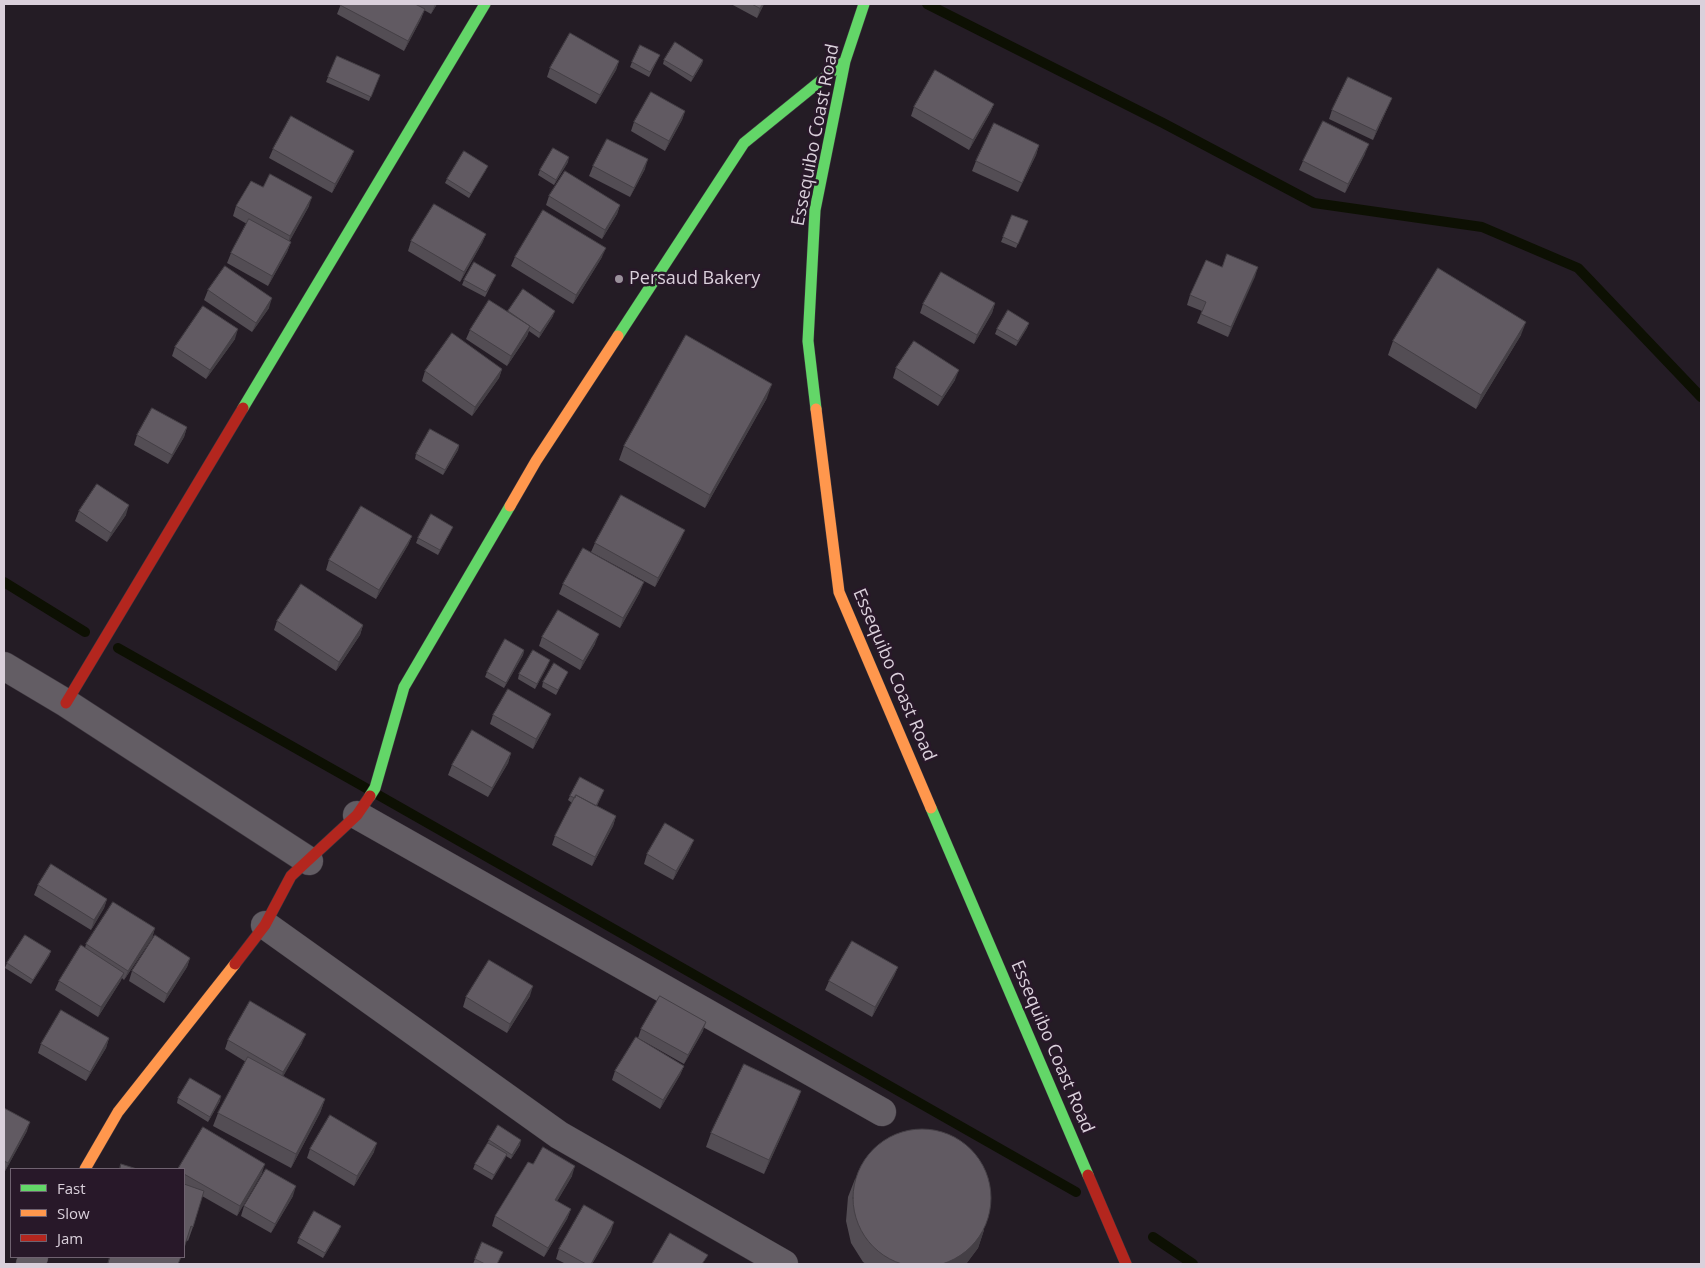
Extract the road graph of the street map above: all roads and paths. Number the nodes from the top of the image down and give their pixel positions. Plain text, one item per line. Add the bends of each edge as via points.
1 (485, 4) edge
2 (864, 4) edge
3 (845, 61) junction
4 (4, 666) edge
5 (66, 703) junction
6 (356, 815) junction
7 (309, 861) junction
8 (265, 925) junction
9 (882, 1112) dead end
10 (86, 1168) edge
11 (784, 1264) edge
12 (1126, 1264) edge

1 - 5 street
2 - 3 street, Essequibo Coast Road
3 - 6 street via 744,143 536,461 404,687 376,788
3 - 12 street, Essequibo Coast Road via 815,210 808,341 839,592
4 - 5 street
5 - 7 street
6 - 7 street
6 - 9 street
7 - 8 street via 291,876
8 - 10 street via 118,1112
8 - 11 street via 559,1135

